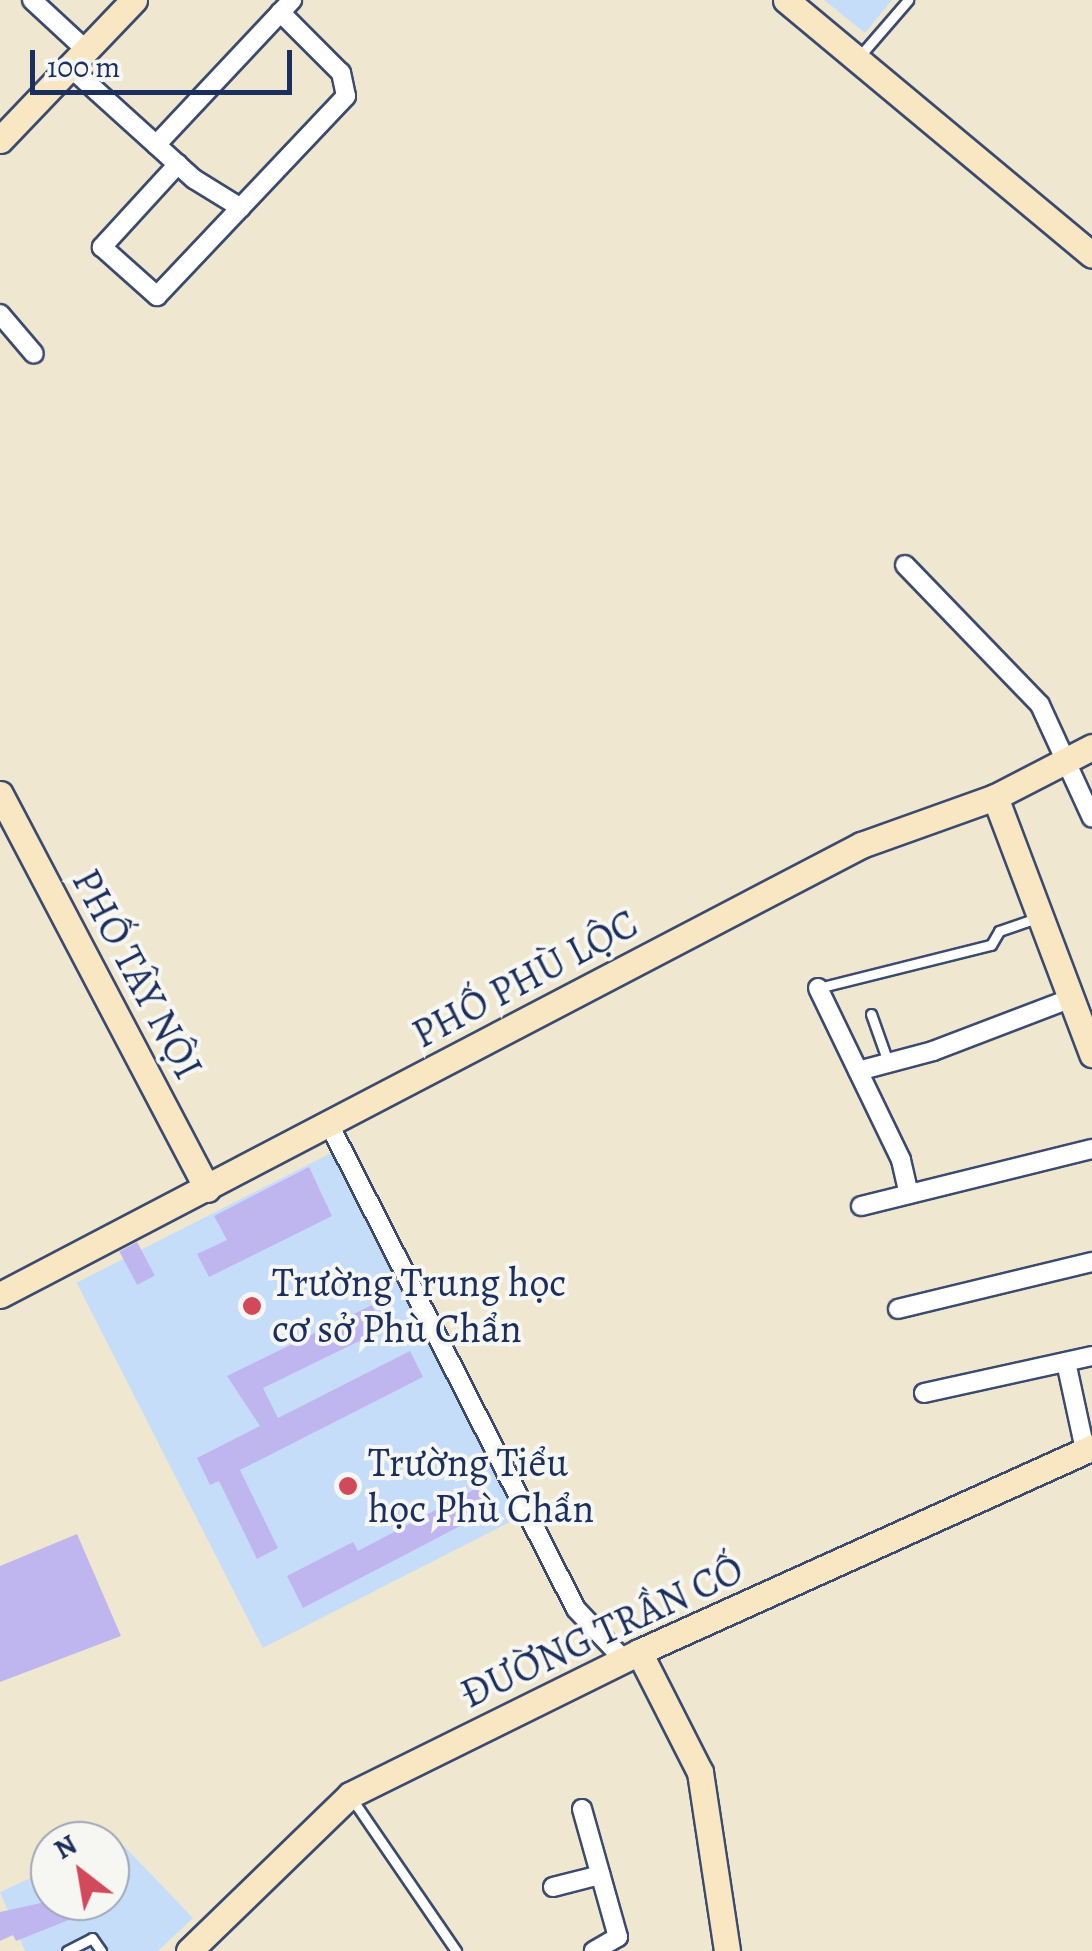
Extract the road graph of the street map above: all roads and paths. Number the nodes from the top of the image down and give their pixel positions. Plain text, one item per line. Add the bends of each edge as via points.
1 (32, 0) edge
2 (134, 0) edge
3 (786, 0) edge
4 (908, 0) edge
5 (286, 6) edge
6 (857, 58) junction
7 (78, 59) junction
8 (0, 140) edge
9 (156, 145) junction
10 (178, 164) junction
11 (242, 208) junction
12 (1092, 255) edge
13 (0, 314) edge
14 (34, 354) dead end
15 (905, 565) dead end
16 (1092, 747) edge
17 (1068, 761) junction
18 (0, 794) edge
19 (995, 797) junction
20 (1092, 818) edge
21 (1041, 916) junction
22 (818, 988) joint
23 (1072, 998) junction
24 (870, 1014) dead end
25 (1092, 1054) edge
26 (888, 1062) junction
27 (858, 1070) junction
28 (330, 1124) junction
29 (1092, 1149) edge
30 (208, 1189) junction
31 (910, 1194) junction
32 (860, 1206) dead end
33 (1092, 1262) edge
34 (0, 1294) edge
35 (898, 1309) dead end
36 (1092, 1356) edge
37 (1066, 1362) junction
38 (924, 1393) dead end
39 (1089, 1449) edge
40 (631, 1656) junction
41 (350, 1796) junction
42 (582, 1809) dead end
43 (600, 1875) junction
44 (553, 1888) dead end
45 (67, 1951) edge
46 (101, 1951) edge
47 (189, 1951) edge
48 (456, 1951) edge
49 (594, 1951) edge
50 (727, 1951) edge

1 - 7 street
2 - 7 street
3 - 6 street
4 - 6 lane
5 - 9 street
5 - 11 street via 341,73 346,96
6 - 12 street
7 - 8 street
7 - 9 street
9 - 10 street
10 - 11 street
10 - 11 street via 102,247 152,294 163,293
13 - 14 street
15 - 17 street via 1018,677
16 - 17 street, PHỐ PHÙ LỘC
17 - 19 street, PHỐ PHÙ LỘC
17 - 20 street
18 - 30 street, PHỐ TÂY NỘI
19 - 21 street
19 - 28 street, PHỐ PHÙ LỘC via 886,833
21 - 22 lane via 1000,931 991,945
21 - 23 street
22 - 27 street
23 - 25 street
23 - 26 street
24 - 26 lane
26 - 27 street
27 - 31 street
28 - 30 street, PHỐ PHÙ LỘC
28 - 40 street via 576,1609
29 - 31 street
30 - 34 street, PHỐ PHÙ LỘC
31 - 32 street
33 - 35 street
36 - 37 street
37 - 38 street
37 - 39 street
39 - 40 street, ĐƯỜNG TRẦN CỐ
40 - 41 street, ĐƯỜNG TRẦN CỐ
40 - 50 street via 700,1772
41 - 47 street, ĐƯỜNG TRẦN CỐ
41 - 48 lane
42 - 43 street
43 - 44 street
43 - 49 street via 618,1938
45 - 46 lane via 92,1938

